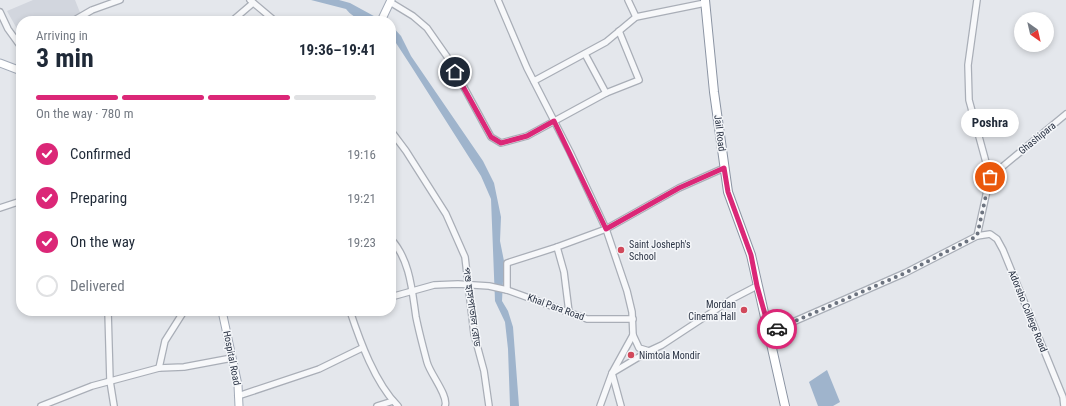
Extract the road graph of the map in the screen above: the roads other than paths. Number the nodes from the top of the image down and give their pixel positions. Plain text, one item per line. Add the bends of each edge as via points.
1 (120, 0) edge
2 (498, 0) edge
3 (628, 0) edge
4 (977, 0) edge
5 (252, 1) edge
6 (390, 1) edge
7 (705, 2) edge
8 (0, 12) edge
9 (82, 16) edge
10 (237, 16) edge
11 (269, 16) edge
12 (384, 16) edge
13 (636, 17) junction
14 (619, 31) junction
15 (16, 39) edge
16 (585, 54) junction
17 (0, 63) edge
18 (16, 69) edge
19 (534, 81) junction
20 (606, 93) junction
21 (1066, 114) edge
22 (554, 121) junction
23 (396, 138) edge
24 (724, 168) junction
25 (990, 177) junction
26 (16, 202) edge
27 (0, 208) edge
28 (606, 229) junction
29 (977, 236) junction
30 (396, 245) edge
31 (557, 247) junction
32 (468, 284) junction
33 (757, 286) junction
34 (506, 289) junction
35 (412, 291) junction
36 (396, 296) edge
37 (569, 312) junction
38 (108, 316) edge
39 (181, 316) edge
40 (223, 316) edge
41 (352, 316) edge
42 (633, 319) junction
43 (770, 332) junction
44 (633, 335) junction
45 (362, 348) junction
46 (649, 351) junction
47 (232, 358) junction
48 (159, 368) junction
49 (612, 373) junction
50 (110, 381) junction
51 (238, 396) junction
52 (393, 401) junction
53 (1064, 404) edge
54 (41, 406) edge
55 (114, 406) edge
56 (239, 406) edge
57 (377, 406) edge
58 (398, 406) edge
59 (445, 406) edge
60 (489, 406) edge
61 (600, 406) edge
62 (621, 406) edge
63 (785, 406) edge

1 - 9 street
2 - 19 street
3 - 13 street
4 - 25 street via 968,65 969,100
5 - 10 street
5 - 11 street
6 - 12 main road
6 - 22 street via 427,28 448,58 491,137 501,143 527,136
7 - 13 street
7 - 24 highway, Jail Road
8 - 15 street
13 - 14 street
14 - 16 street
14 - 20 street via 640,79
16 - 19 street
16 - 20 street
17 - 18 main road
19 - 22 street
20 - 22 street
21 - 25 street, Ghashipara
22 - 28 street
23 - 32 street, পশু হাসপাতাল রোড via 446,214 465,257
24 - 28 street via 679,188
24 - 33 highway, Jail Road via 728,192 751,255
25 - 29 street
26 - 27 street
28 - 31 street
28 - 42 street via 627,291
29 - 43 street via 905,273
29 - 53 street, Adorsho College Road via 990,234 997,239 1003,250
30 - 35 street via 404,260
31 - 34 street via 507,263
31 - 37 street via 564,272
32 - 34 street, Khal Para Road
32 - 35 street, Khal Para Road via 434,285
32 - 60 street, পশু হাসপাতাল রোড via 474,334 484,371
33 - 43 highway, Jail Road
33 - 46 street
34 - 37 street, Khal Para Road
35 - 36 street, Khal Para Road
35 - 59 street via 430,371 444,394 447,402
37 - 42 street, Khal Para Road via 586,319
38 - 50 street
39 - 48 street via 165,341
40 - 47 main road, Hospital Road
41 - 45 street
42 - 44 street
43 - 63 highway, Jail Road
44 - 46 street via 639,348
44 - 49 street
45 - 51 street via 319,369
45 - 52 street
46 - 49 street
47 - 48 street via 184,367
47 - 51 main road, Hospital Road
48 - 50 street
49 - 61 street
49 - 62 street
50 - 54 street
50 - 55 street
51 - 56 main road, Hospital Road
52 - 57 street
52 - 58 street

